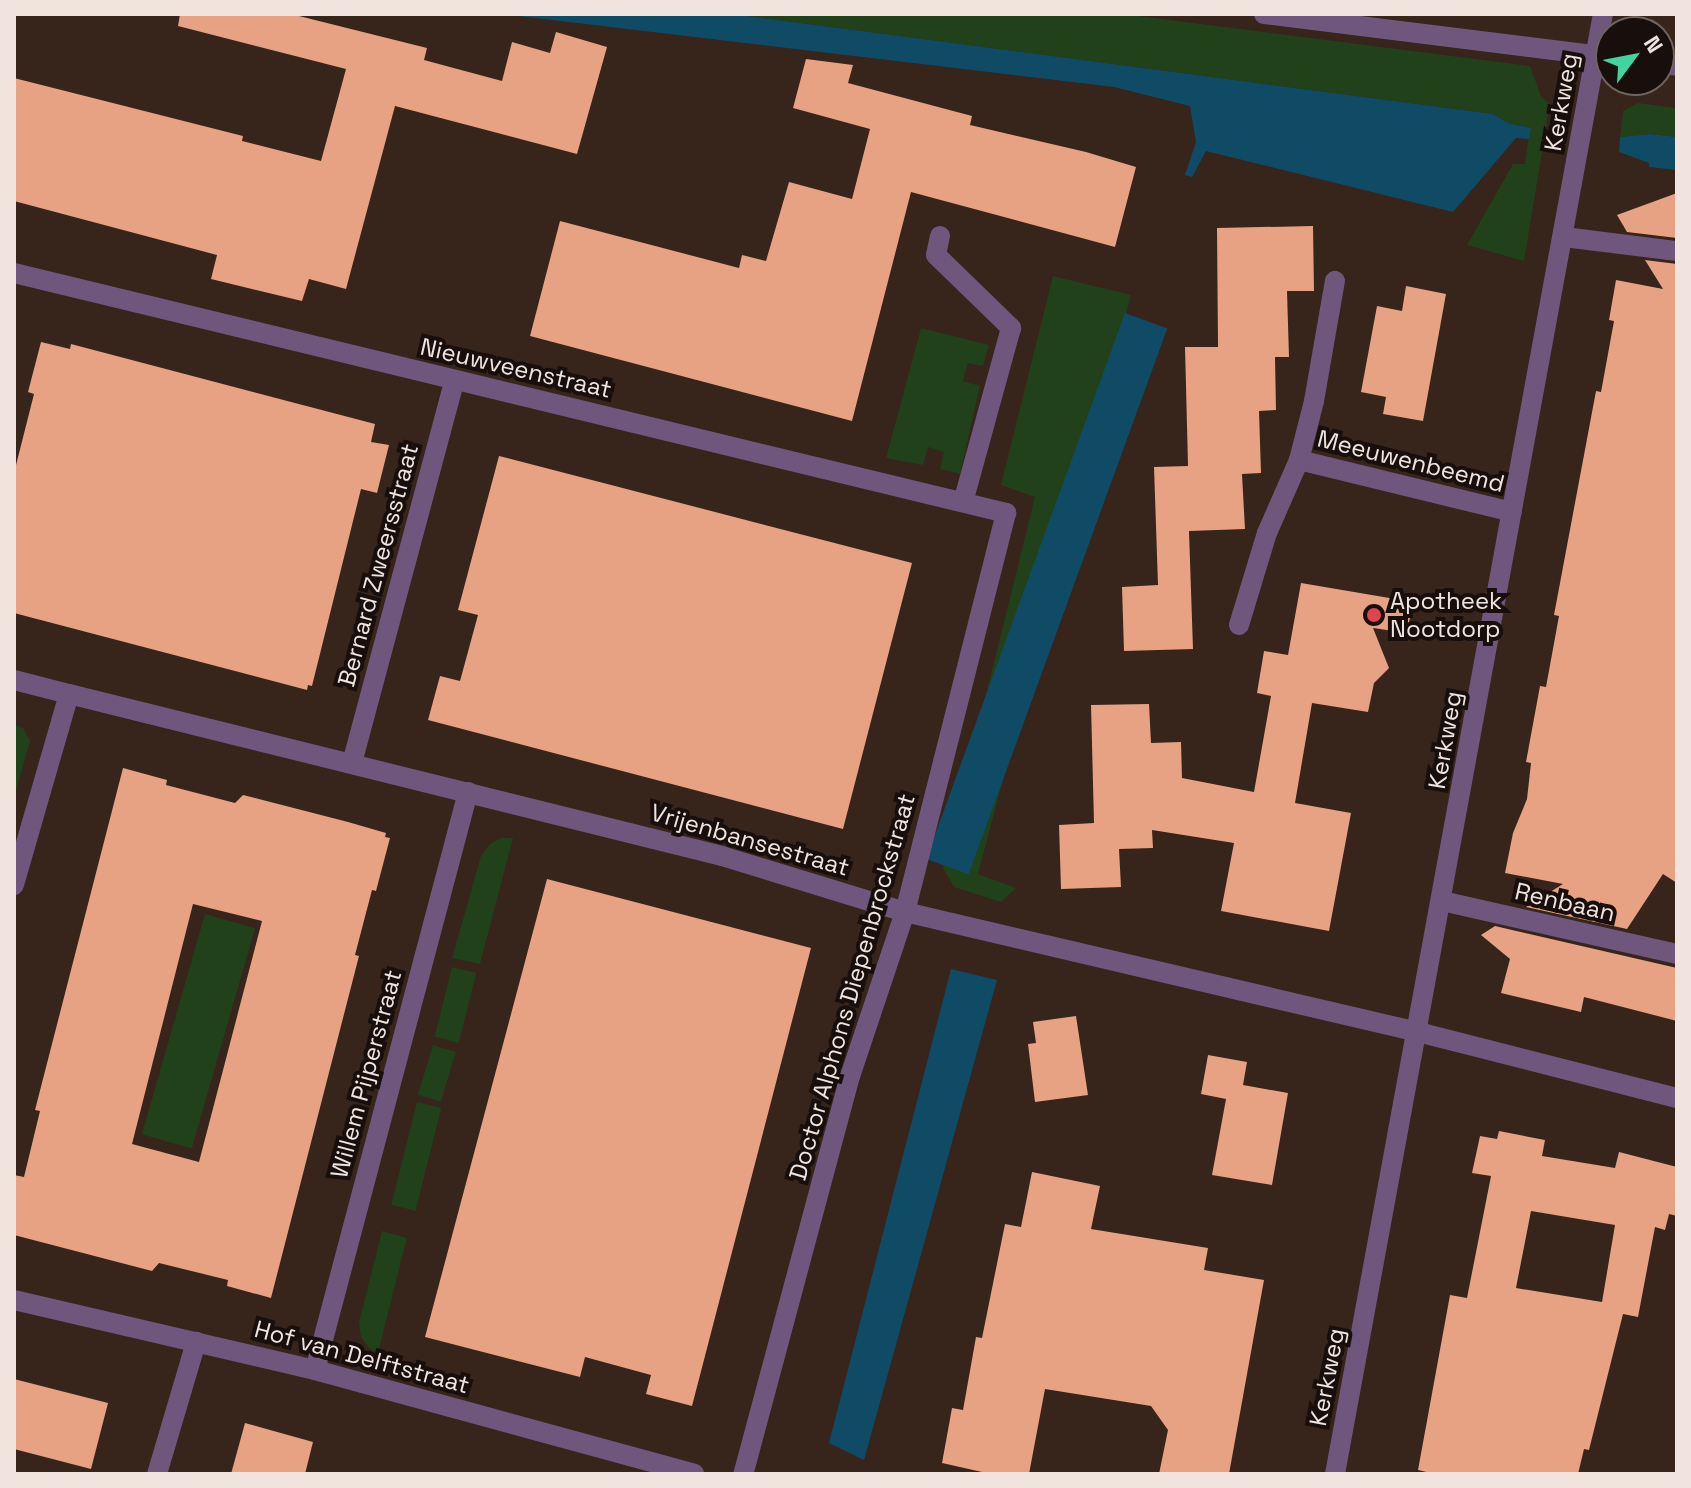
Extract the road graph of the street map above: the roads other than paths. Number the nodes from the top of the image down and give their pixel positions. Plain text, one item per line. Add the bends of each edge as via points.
1 (1264, 14) edge
2 (1595, 55) edge
3 (1595, 96) edge
4 (940, 236) dead end
5 (1564, 237) junction
6 (1677, 251) edge
7 (14, 273) edge
8 (1335, 281) dead end
9 (454, 381) junction
10 (1299, 460) junction
11 (963, 502) junction
12 (1512, 512) junction
13 (1006, 513) joint
14 (1239, 625) dead end
15 (14, 680) edge
16 (69, 694) junction
17 (352, 763) junction
18 (468, 792) junction
19 (14, 885) edge
20 (1442, 901) junction
21 (905, 912) junction
22 (1677, 954) edge
23 (1418, 1032) junction
24 (1677, 1098) edge
25 (14, 1300) edge
26 (196, 1342) junction
27 (315, 1370) junction
28 (157, 1474) edge
29 (694, 1474) edge
30 (743, 1474) edge
31 (1335, 1474) edge

1 - 2 street
3 - 5 street, Kerkweg
4 - 11 street via 936,255 1011,328
5 - 6 street
5 - 12 street, Kerkweg
7 - 9 street, Nieuwveenstraat
8 - 10 street, Meeuwenbeemd
9 - 11 street, Nieuwveenstraat
9 - 17 street, Bernard Zweersstraat
10 - 12 street, Meeuwenbeemd
10 - 14 street, Meeuwenbeemd via 1267,533
11 - 13 street, Nieuwveenstraat
12 - 20 street, Kerkweg
13 - 21 street, Doctor Alphons Diepenbrockstraat
15 - 16 street, Vrijenbansestraat
16 - 17 street, Vrijenbansestraat
16 - 19 street
17 - 18 street, Vrijenbansestraat
18 - 21 street, Vrijenbansestraat via 722,856
18 - 27 street, Willem Pijperstraat
20 - 22 street, Renbaan
20 - 23 street, Kerkweg
21 - 23 street, Vrijenbansestraat
21 - 30 street, Doctor Alphons Diepenbrockstraat via 850,1076
23 - 24 street, Vrijenbansestraat
23 - 31 street, Kerkweg
25 - 26 street, Hof van Delftstraat
26 - 27 street, Hof van Delftstraat
26 - 28 street
27 - 29 street, Hof van Delftstraat

